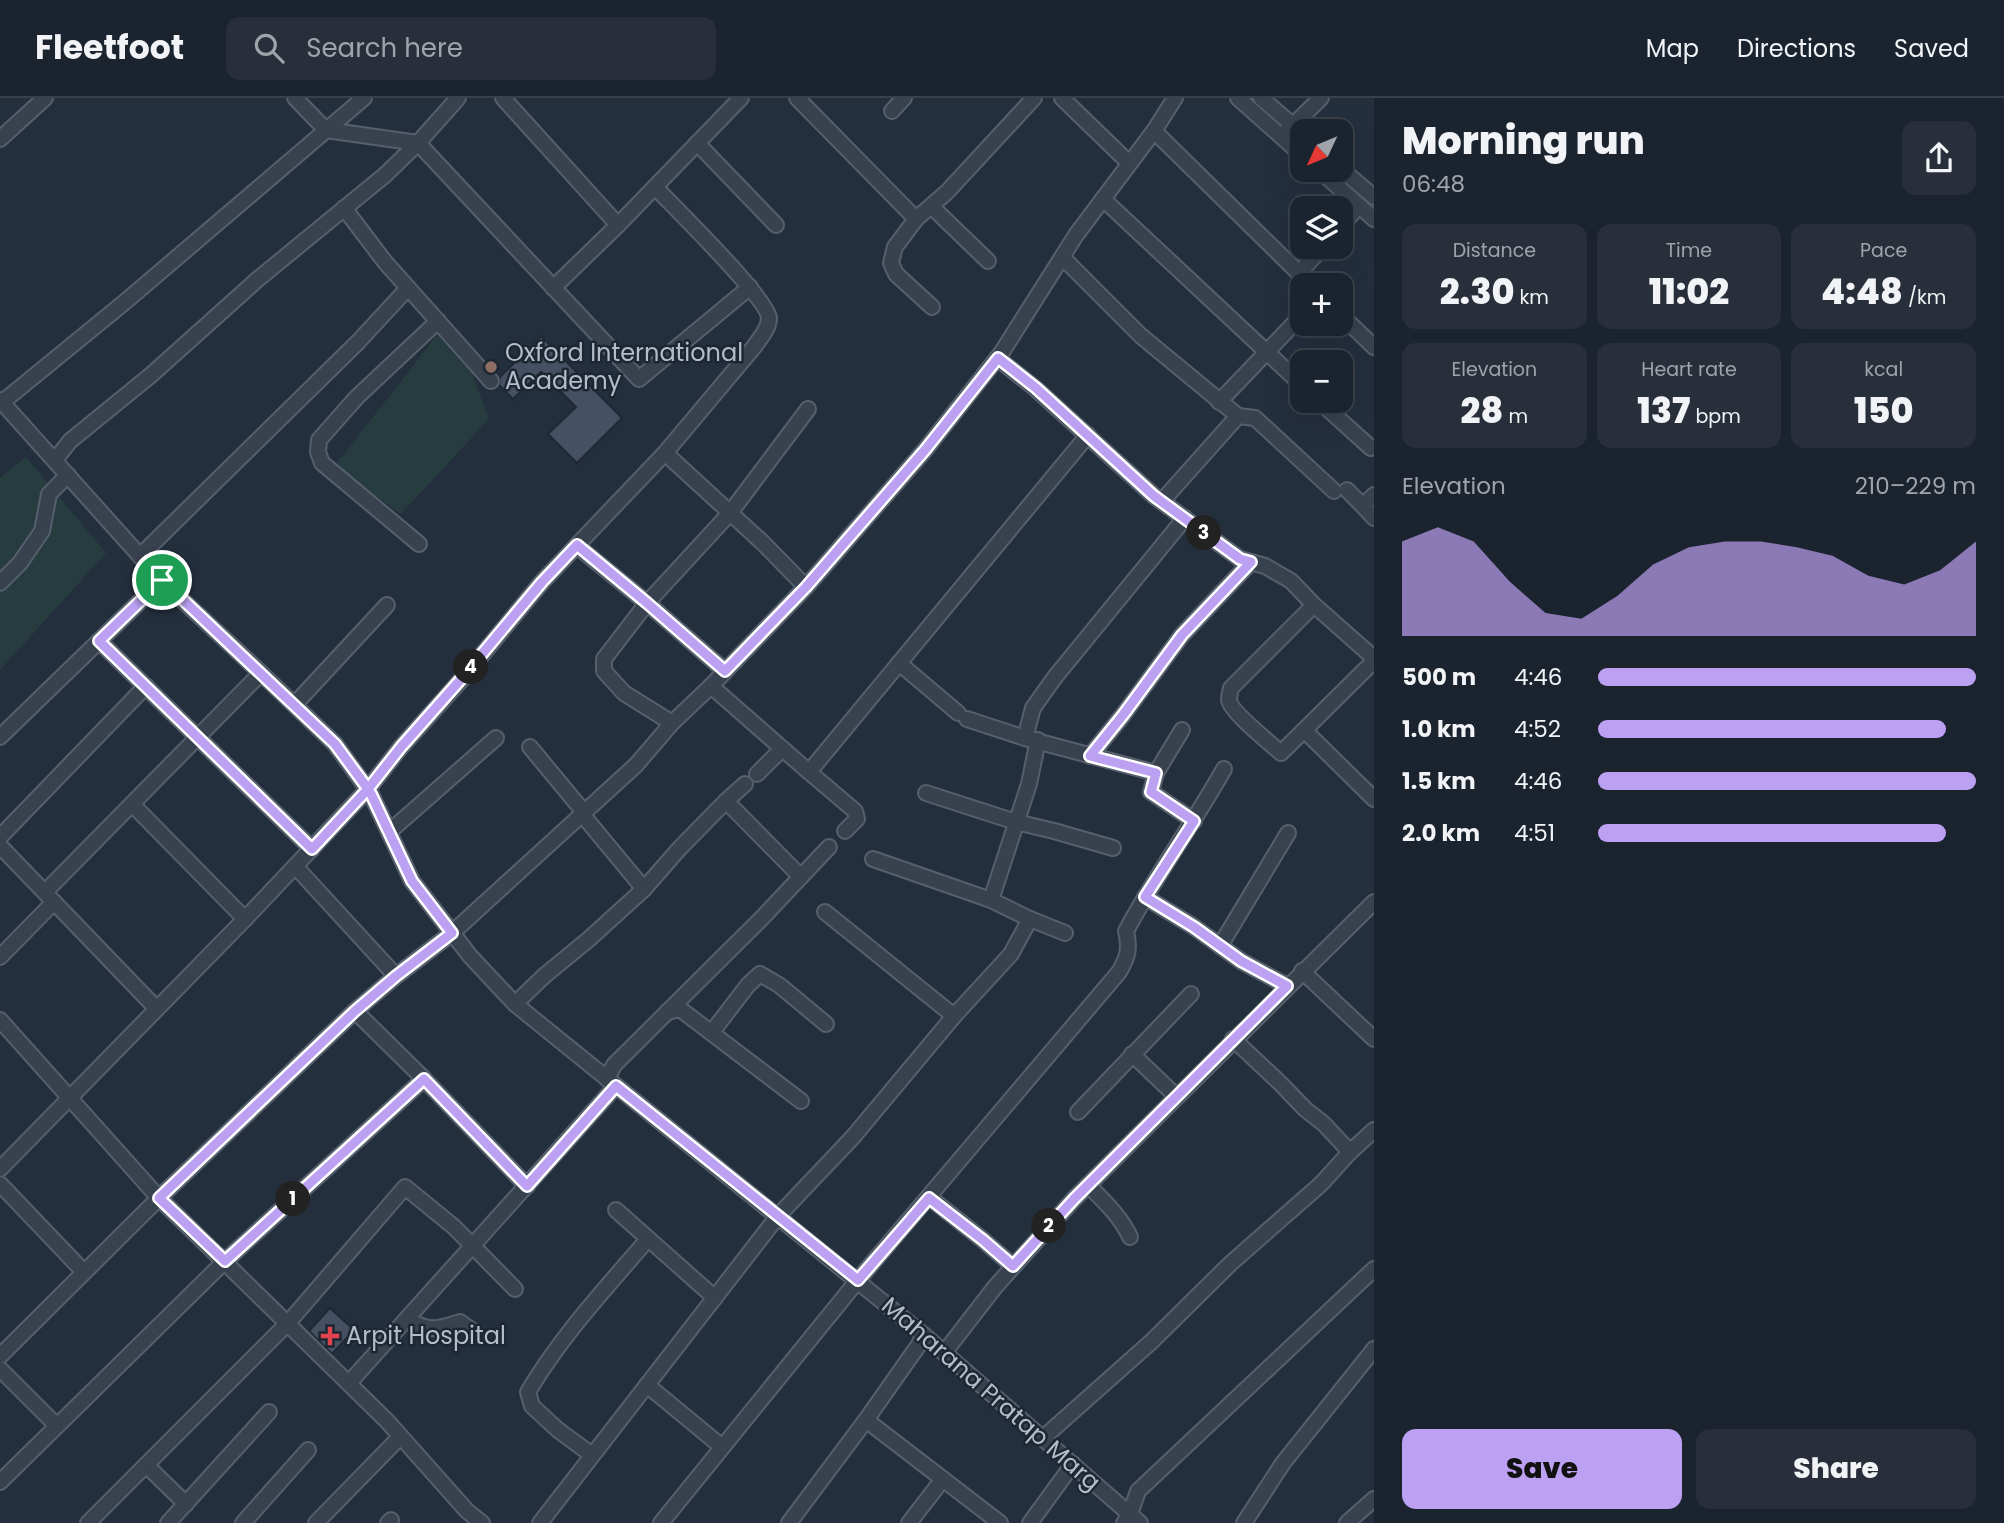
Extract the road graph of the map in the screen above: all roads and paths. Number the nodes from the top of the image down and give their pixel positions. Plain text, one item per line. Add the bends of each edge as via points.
1 (45, 98) edge
2 (295, 98) edge
3 (363, 98) edge
4 (458, 98) edge
5 (503, 98) edge
6 (741, 98) edge
7 (797, 98) edge
8 (904, 98) edge
9 (1034, 98) edge
10 (1062, 98) edge
11 (1175, 98) edge
12 (1238, 98) edge
13 (1261, 98) edge
14 (1321, 98) edge
15 (892, 111) dead end
16 (1305, 119) edge
17 (1290, 122) edge
18 (326, 130) junction
19 (1154, 131) junction
20 (1290, 132) edge
21 (1282, 136) junction
22 (0, 139) edge
23 (697, 143) junction
24 (418, 144) junction
25 (1290, 144) edge
26 (1129, 163) junction
27 (1353, 179) edge
28 (1332, 182) edge
29 (655, 187) junction
30 (1374, 197) edge
31 (1103, 199) junction
32 (931, 206) junction
33 (1359, 206) junction
34 (344, 208) junction
35 (1353, 213) edge
36 (916, 219) junction
37 (1374, 219) edge
38 (618, 225) junction
39 (776, 225) dead end
40 (1062, 257) junction
41 (1311, 259) edge
42 (988, 261) dead end
43 (1299, 273) joint
44 (750, 287) junction
45 (408, 288) junction
46 (553, 288) junction
47 (932, 307) dead end
48 (438, 321) junction
49 (1353, 327) edge
50 (1290, 328) edge
51 (1374, 347) edge
52 (1266, 353) junction
53 (998, 358) junction
54 (1290, 374) edge
55 (491, 382) dead end
56 (1, 402) edge
57 (1219, 402) junction
58 (808, 410) dead end
59 (1332, 413) edge
60 (1238, 416) junction
61 (1088, 435) junction
62 (1371, 448) dead end
63 (665, 453) junction
64 (55, 460) junction
65 (68, 475) junction
66 (1374, 495) edge
67 (1162, 501) junction
68 (1363, 506) junction
69 (730, 513) junction
70 (1185, 518) junction
71 (1374, 518) edge
72 (419, 544) dead end
73 (577, 545) junction
74 (140, 556) junction
75 (1251, 562) junction
76 (162, 580) junction
77 (0, 583) edge
78 (806, 587) junction
79 (647, 603) junction
80 (387, 605) dead end
81 (1314, 605) junction
82 (99, 641) junction
83 (1374, 660) edge
84 (899, 663) junction
85 (725, 671) junction
86 (261, 673) junction
87 (145, 686) junction
88 (711, 686) junction
89 (295, 705) junction
90 (672, 723) junction
91 (1182, 730) dead end
92 (1305, 732) junction
93 (0, 737) edge
94 (198, 737) junction
95 (496, 737) dead end
96 (1032, 739) junction
97 (530, 747) dead end
98 (782, 749) junction
99 (1090, 756) junction
100 (1224, 769) dead end
101 (809, 772) junction
102 (1156, 773) junction
103 (368, 789) junction
104 (926, 793) dead end
105 (1374, 799) edge
106 (726, 801) junction
107 (132, 804) junction
108 (582, 812) junction
109 (1194, 821) junction
110 (1016, 822) junction
111 (845, 831) dead end
112 (389, 832) junction
113 (1288, 832) dead end
114 (0, 837) edge
115 (0, 846) edge
116 (829, 847) dead end
117 (1113, 848) dead end
118 (312, 849) junction
119 (873, 859) dead end
120 (295, 866) junction
121 (800, 876) junction
122 (644, 889) junction
123 (50, 897) junction
124 (1145, 897) junction
125 (991, 900) junction
126 (1371, 911) edge
127 (825, 912) dead end
128 (244, 919) junction
129 (1030, 919) junction
130 (452, 933) junction
131 (1065, 933) dead end
132 (1220, 946) junction
133 (0, 957) edge
134 (1302, 971) junction
135 (396, 976) junction
136 (1287, 986) junction
137 (1191, 994) dead end
138 (515, 1004) junction
139 (156, 1008) junction
140 (355, 1011) junction
141 (666, 1013) junction
142 (954, 1016) junction
143 (0, 1020) edge
144 (826, 1024) dead end
145 (712, 1032) junction
146 (1233, 1039) junction
147 (1374, 1039) edge
148 (1132, 1054) junction
149 (424, 1079) junction
150 (611, 1083) junction
151 (1176, 1096) junction
152 (69, 1099) junction
153 (801, 1101) dead end
154 (1078, 1112) dead end
155 (1374, 1130) edge
156 (1350, 1152) junction
157 (0, 1169) edge
158 (1088, 1185) junction
159 (527, 1186) junction
160 (3, 1193) edge
161 (159, 1198) junction
162 (929, 1198) junction
163 (615, 1210) dead end
164 (778, 1216) junction
165 (1130, 1237) dead end
166 (648, 1239) junction
167 (472, 1247) junction
168 (225, 1261) junction
169 (1013, 1266) junction
170 (1374, 1269) edge
171 (84, 1272) junction
172 (858, 1280) junction
173 (514, 1289) dead end
174 (715, 1298) junction
175 (407, 1319) junction
176 (288, 1323) junction
177 (478, 1335) dead end
178 (925, 1336) junction
179 (1374, 1349) edge
180 (944, 1353) junction
181 (0, 1356) edge
182 (0, 1369) edge
183 (349, 1383) junction
184 (647, 1385) junction
185 (269, 1412) dead end
186 (866, 1420) junction
187 (57, 1426) junction
188 (400, 1437) junction
189 (1043, 1438) junction
190 (722, 1447) junction
191 (308, 1450) dead end
192 (592, 1455) junction
193 (1073, 1464) junction
194 (146, 1465) junction
195 (943, 1479) junction
196 (0, 1482) edge
197 (1374, 1499) edge
198 (186, 1504) junction
199 (1131, 1520) edge
200 (249, 1521) edge
201 (89, 1523) edge
202 (168, 1523) edge
203 (316, 1523) edge
204 (482, 1523) edge
205 (540, 1523) edge
206 (661, 1523) edge
207 (789, 1523) edge
208 (909, 1523) edge
209 (1000, 1523) edge
210 (1030, 1523) edge
211 (1244, 1523) edge
212 (1347, 1523) edge

1 - 22 street
2 - 18 street
3 - 18 street
4 - 24 street
5 - 38 street
6 - 23 street
7 - 36 street
8 - 15 street
9 - 32 street
10 - 26 street
11 - 19 street
12 - 21 street
13 - 17 street
14 - 16 street
18 - 24 street
18 - 56 street
19 - 26 street
19 - 43 street
20 - 21 street
21 - 25 street
23 - 29 street
23 - 39 street
24 - 34 street
24 - 46 street
26 - 31 street
27 - 30 street
28 - 33 street
29 - 38 street
29 - 44 street
31 - 40 street
31 - 52 street
32 - 36 street
32 - 42 street
33 - 35 street
33 - 37 street
34 - 45 street
34 - 64 street via 70,441
36 - 47 street via 895,247 891,263 896,274
38 - 46 street
40 - 53 street
40 - 57 street via 1141,336
41 - 43 street
44 - 46 street via 639,379
44 - 63 street via 769,316 767,328
45 - 48 street
45 - 74 street
48 - 55 street
48 - 72 street via 357,397 319,440 322,463
49 - 51 street
50 - 52 street
52 - 54 street
52 - 57 street
53 - 61 street
53 - 78 street
56 - 64 street, Maharana Pratap Marg
57 - 60 street
58 - 69 street
59 - 62 street
60 - 67 street
60 - 68 street via 1255,418
61 - 67 street
61 - 84 street
63 - 69 street
63 - 73 street
64 - 65 street, Maharana Pratap Marg
65 - 74 street, Maharana Pratap Marg
65 - 77 street via 49,494 42,531
66 - 68 street
67 - 70 street
68 - 71 street
69 - 78 street
69 - 79 street
70 - 75 street via 1240,559
70 - 96 street via 1033,708
73 - 79 street
73 - 103 street
74 - 76 street, Maharana Pratap Marg
75 - 81 street via 1291,581
75 - 99 street via 1182,635
76 - 82 street
76 - 86 street, Maharana Pratap Marg
78 - 85 street
79 - 85 street
79 - 90 street via 604,659 604,671 624,693
80 - 89 street
81 - 83 street
81 - 92 street via 1231,688 1229,701 1281,753
82 - 87 street
82 - 93 street
83 - 92 street
84 - 96 street via 963,716
84 - 101 street
85 - 88 street
86 - 89 street, Maharana Pratap Marg
86 - 94 street
87 - 94 street
87 - 114 street
88 - 90 street
88 - 98 street
89 - 103 street, Maharana Pratap Marg via 335,744
90 - 108 street via 636,765
91 - 102 street
92 - 105 street
94 - 107 street
94 - 118 street
95 - 112 street
96 - 99 street
96 - 110 street via 1029,784
97 - 108 street
98 - 101 street
98 - 106 street
99 - 102 street
100 - 109 street
101 - 111 street via 855,811 857,819
102 - 109 street via 1151,792
103 - 112 street, Maharana Pratap Marg
103 - 118 street
104 - 110 street
106 - 121 street
106 - 122 street
107 - 123 street
107 - 128 street
108 - 122 street
108 - 130 street
109 - 124 street
110 - 117 street
110 - 125 street
112 - 130 street, Maharana Pratap Marg via 412,881
113 - 132 street
115 - 123 street
116 - 121 street
118 - 120 street
119 - 125 street
120 - 128 street
120 - 135 street
121 - 141 street
122 - 138 street
123 - 133 street
123 - 139 street
124 - 132 street
124 - 162 street via 1126,931 1130,947 1119,972
125 - 129 street
126 - 134 street
127 - 142 street
128 - 139 street
129 - 131 street
129 - 142 street via 1012,954
130 - 135 street
130 - 138 street, Maharana Pratap Marg
132 - 136 street
134 - 136 street
134 - 147 street
135 - 140 street
136 - 146 street
137 - 148 street
138 - 150 street, Maharana Pratap Marg
139 - 152 street
140 - 149 street
140 - 161 street
141 - 145 street via 680,1009
141 - 150 street via 614,1065
142 - 164 street via 853,1137
143 - 152 street
144 - 145 street via 760,974
145 - 153 street
146 - 151 street
146 - 156 street
148 - 151 street
148 - 154 street
149 - 159 street
149 - 168 street
150 - 159 street
150 - 164 street, Maharana Pratap Marg
151 - 158 street
152 - 157 street
152 - 161 street
155 - 156 street
156 - 189 street via 1321,1184
158 - 165 street
158 - 169 street
159 - 167 street
160 - 171 street
161 - 168 street
161 - 171 street
162 - 169 street
162 - 172 street
163 - 166 street
164 - 172 street, Maharana Pratap Marg
164 - 174 street
166 - 174 street
166 - 192 street via 563,1341 528,1392 532,1406
167 - 173 street
167 - 175 street
167 - 176 street via 405,1187
168 - 176 street
168 - 187 street
169 - 180 street
170 - 199 street via 1138,1491
171 - 181 street
172 - 178 street, Maharana Pratap Marg
172 - 190 street
174 - 184 street
175 - 177 street via 426,1329 460,1322
175 - 183 street
176 - 183 street
176 - 194 street
178 - 180 street, Maharana Pratap Marg
178 - 186 street
179 - 211 street via 1283,1463
180 - 189 street, Maharana Pratap Marg
182 - 187 street
183 - 188 street
184 - 190 street
184 - 192 street
185 - 198 street
186 - 195 street
186 - 207 street
187 - 196 street
188 - 203 street
188 - 204 street
189 - 193 street, Maharana Pratap Marg
190 - 206 street
191 - 200 street
192 - 205 street
193 - 199 street, Maharana Pratap Marg
193 - 210 street
194 - 198 street
194 - 201 street
195 - 208 street
195 - 209 street
197 - 212 street
198 - 202 street

